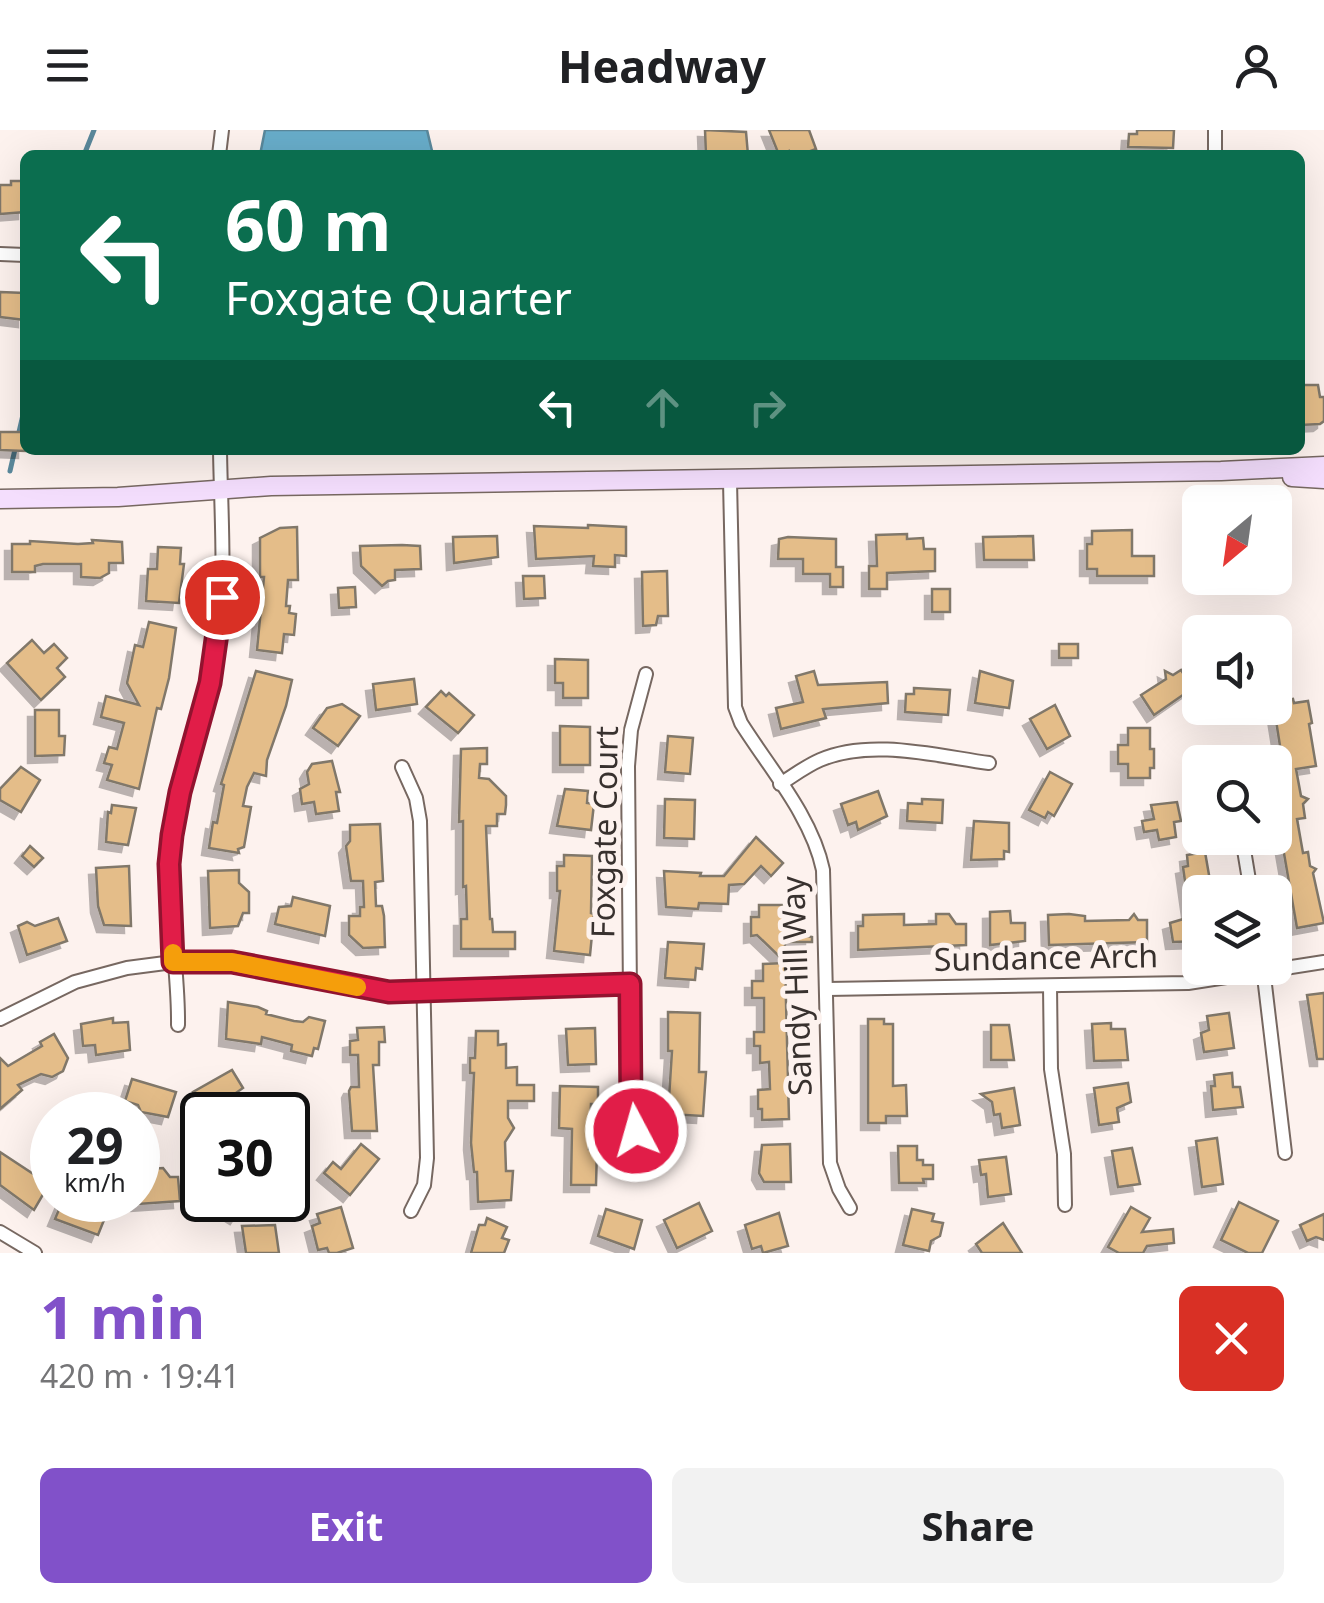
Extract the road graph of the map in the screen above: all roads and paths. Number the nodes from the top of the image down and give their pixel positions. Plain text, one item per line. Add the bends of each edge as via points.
1 (220, 455) edge
2 (1324, 466) edge
3 (1221, 472) junction
4 (1324, 480) edge
5 (730, 481) junction
6 (220, 490) junction
7 (0, 499) edge
8 (646, 674) dead end
9 (989, 763) dead end
10 (402, 767) dead end
11 (780, 784) junction
12 (173, 962) junction
13 (1324, 962) edge
14 (1292, 966) edge
15 (1182, 983) edge
16 (630, 984) junction
17 (1266, 985) edge
18 (1050, 986) junction
19 (827, 989) junction
20 (424, 990) junction
21 (0, 1018) edge
22 (178, 1026) dead end
23 (1286, 1153) dead end
24 (656, 1167) dead end
25 (1065, 1205) dead end
26 (850, 1208) dead end
27 (411, 1211) dead end
28 (0, 1232) edge
29 (35, 1253) edge

1 - 6 street
2 - 3 street
3 - 4 street
3 - 5 street
5 - 6 street
5 - 11 street, Sandy Hill Way via 736,707
6 - 7 street
6 - 12 street via 216,654 169,864
8 - 16 street, Foxgate Court via 628,766
9 - 11 street via 854,752 819,760
10 - 20 street via 420,821
11 - 19 street, Sandy Hill Way via 820,854
12 - 20 street via 232,962 375,991
12 - 21 street via 75,982
12 - 22 street
13 - 14 street, Sundance Arch
15 - 18 street, Sundance Arch
16 - 20 street
16 - 24 street, Foxgate Court via 631,1110
17 - 23 street
18 - 19 street, Sundance Arch
18 - 25 street
19 - 26 street, Sandy Hill Way via 830,1163
20 - 27 street via 428,1158
28 - 29 street

